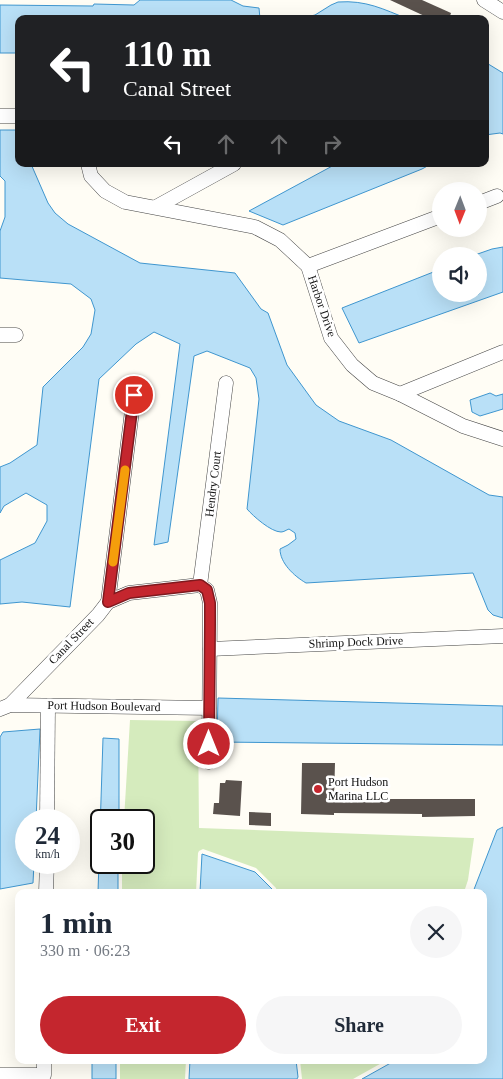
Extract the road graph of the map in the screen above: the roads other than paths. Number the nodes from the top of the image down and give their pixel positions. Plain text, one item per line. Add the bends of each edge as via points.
1 (484, 0) edge
2 (503, 12) edge
3 (0, 116) edge
4 (15, 116) edge
5 (89, 167) edge
6 (229, 167) edge
7 (497, 196) dead end
8 (488, 200) edge
9 (156, 207) junction
10 (432, 219) edge
11 (308, 266) junction
12 (16, 334) dead end
13 (0, 335) edge
14 (503, 352) edge
15 (226, 383) dead end
16 (400, 394) junction
17 (134, 395) dead end
18 (503, 439) edge
19 (200, 585) junction
20 (108, 602) junction
21 (503, 636) edge
22 (210, 649) junction
23 (48, 706) junction
24 (5, 707) edge
25 (209, 708) junction
26 (210, 762) dead end
27 (47, 809) edge
28 (47, 874) edge
29 (46, 889) edge
30 (44, 1064) edge
31 (0, 1075) edge

1 - 2 street
3 - 4 street
5 - 9 street, Harbor Drive via 91,176 105,190 125,202
6 - 9 street
7 - 8 street
9 - 11 street, Harbor Drive via 255,227 280,240
10 - 11 street
11 - 16 street, Harbor Drive via 331,338 352,365 373,383
12 - 13 street
14 - 16 street
15 - 19 street, Hendry Court
16 - 18 street, Harbor Drive via 463,426
17 - 20 street
19 - 20 street, Canal Street via 129,593
19 - 22 street via 207,590 210,603
20 - 24 street, Canal Street
21 - 22 street, Shrimp Dock Drive
22 - 25 street
23 - 24 street, Port Hudson Boulevard
23 - 25 street, Port Hudson Boulevard
23 - 27 street
25 - 26 street
28 - 29 street
30 - 31 street via 44,1074

